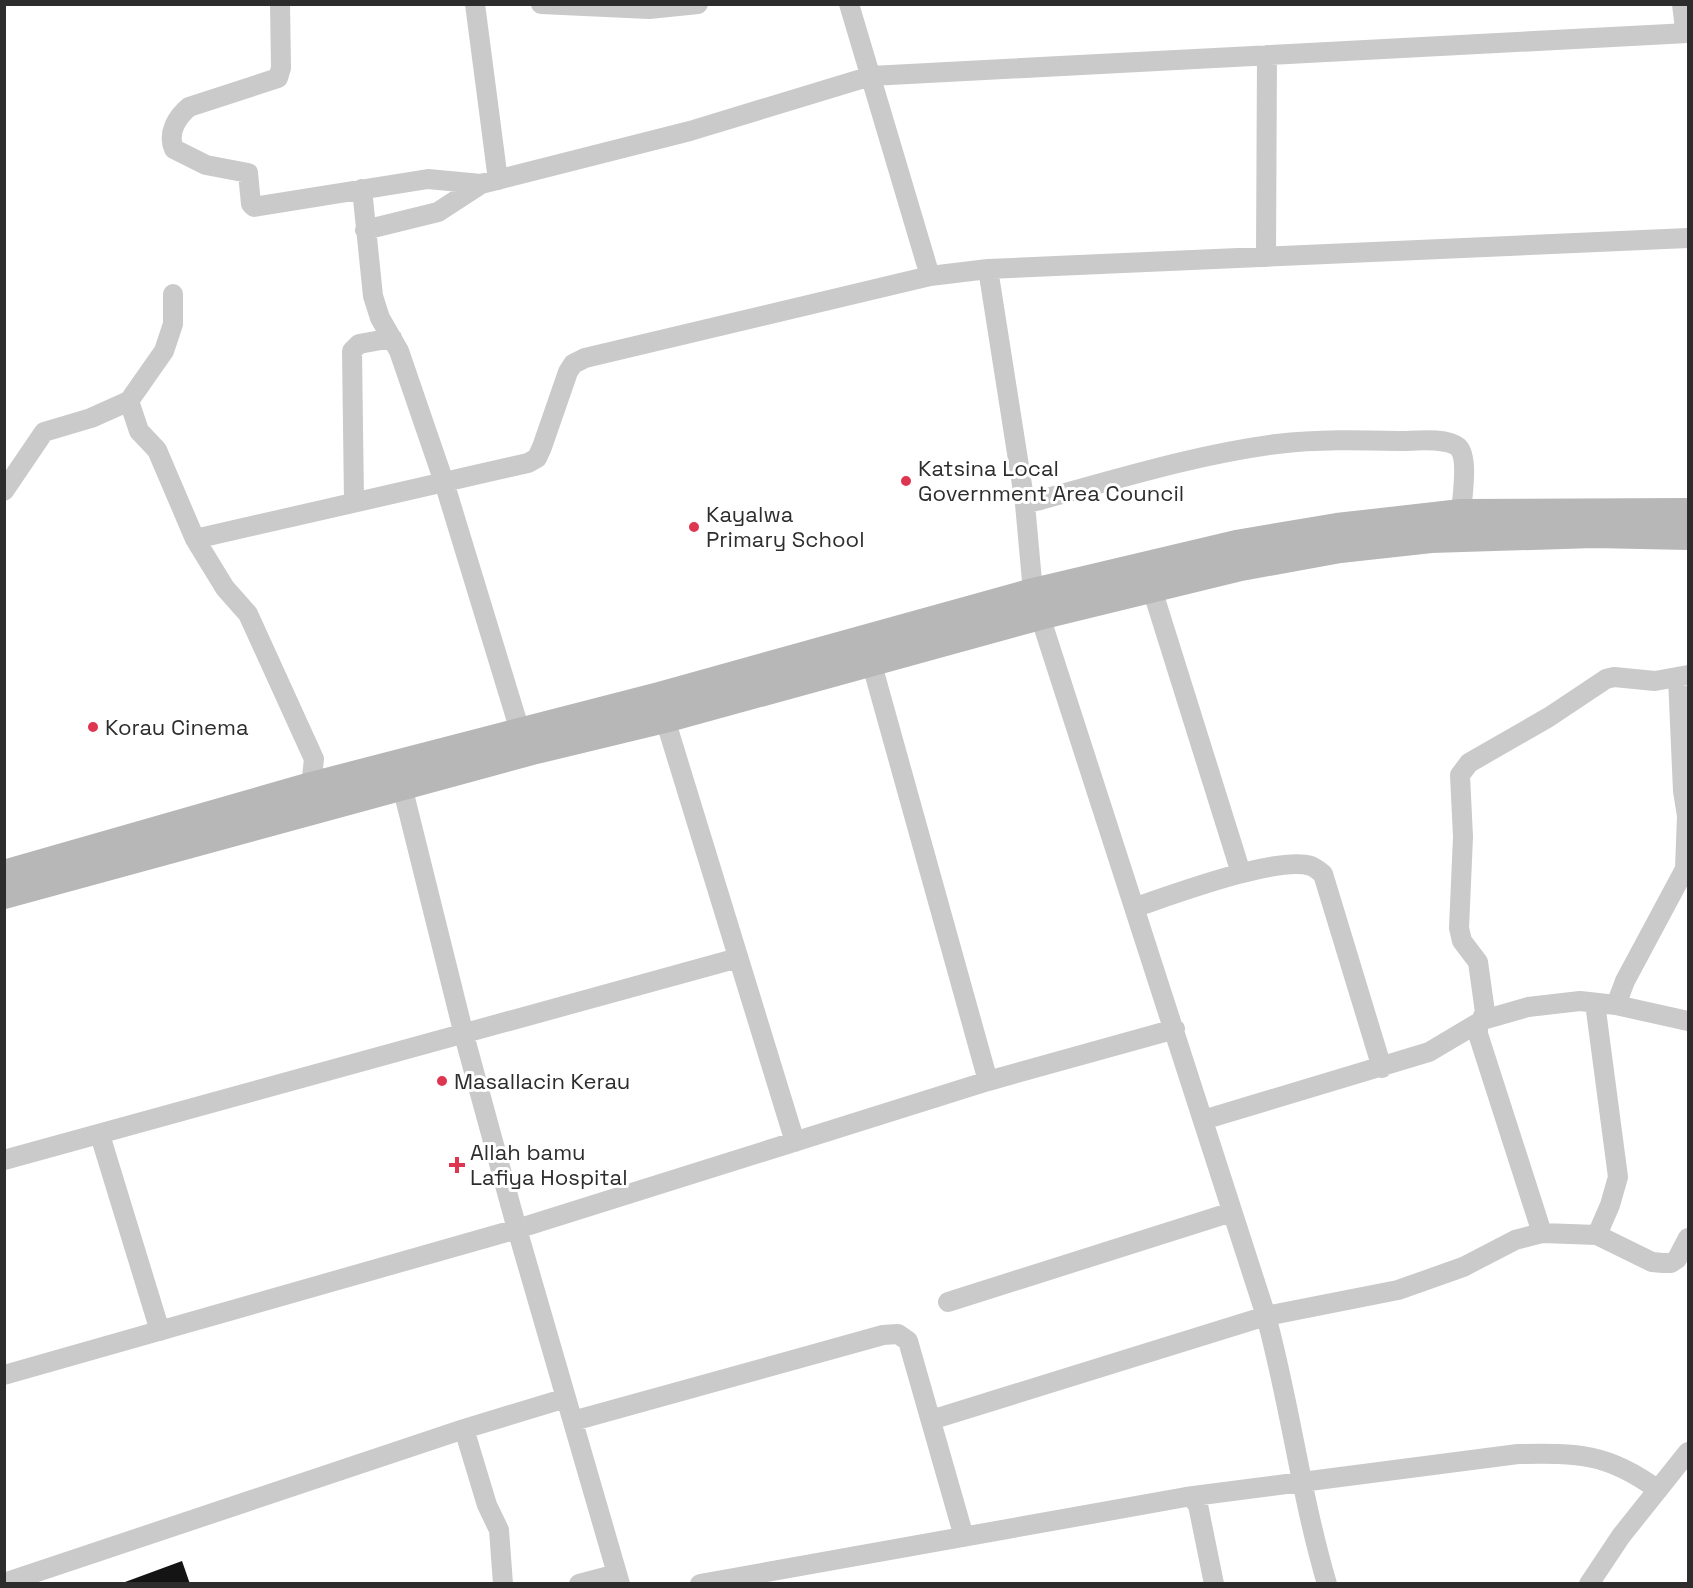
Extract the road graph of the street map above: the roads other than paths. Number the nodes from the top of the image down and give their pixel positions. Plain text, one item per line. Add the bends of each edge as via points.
1 (280, 4) edge
2 (475, 4) edge
3 (541, 4) edge
4 (698, 4) edge
5 (849, 4) edge
6 (1685, 5) edge
7 (615, 6) edge
8 (1689, 31) edge
9 (1267, 55) junction
10 (871, 76) junction
11 (490, 182) junction
12 (362, 189) junction
13 (365, 230) junction
14 (1689, 238) edge
15 (1266, 257) junction
16 (988, 269) junction
17 (930, 276) junction
18 (173, 294) dead end
19 (392, 338) junction
20 (129, 401) junction
21 (444, 482) junction
22 (4, 491) edge
23 (354, 502) junction
24 (1025, 504) junction
25 (1689, 512) edge
26 (1461, 513) junction
27 (1689, 536) edge
28 (195, 539) junction
29 (1152, 590) junction
30 (1037, 604) junction
31 (871, 661) junction
32 (1683, 676) edge
33 (665, 718) junction
34 (520, 731) junction
35 (311, 786) junction
36 (402, 786) junction
37 (1241, 873) junction
38 (4, 874) edge
39 (4, 895) edge
40 (1136, 907) junction
41 (738, 958) junction
42 (1595, 1003) junction
43 (1616, 1005) junction
44 (1483, 1020) junction
45 (1689, 1021) edge
46 (1176, 1029) junction
47 (464, 1035) junction
48 (1383, 1068) junction
49 (988, 1081) junction
50 (1203, 1120) junction
51 (100, 1136) junction
52 (795, 1142) junction
53 (4, 1160) edge
54 (1232, 1212) junction
55 (517, 1229) junction
56 (1542, 1233) junction
57 (1597, 1234) junction
58 (1689, 1238) edge
59 (948, 1302) dead end
60 (1266, 1316) junction
61 (160, 1331) junction
62 (4, 1375) edge
63 (566, 1398) junction
64 (931, 1420) junction
65 (573, 1421) junction
66 (464, 1429) junction
67 (1688, 1455) edge
68 (1303, 1481) junction
69 (1658, 1490) junction
70 (1193, 1498) junction
71 (964, 1537) junction
72 (618, 1579) edge
73 (4, 1583) edge
74 (1211, 1583) edge
75 (503, 1584) edge
76 (579, 1584) edge
77 (700, 1584) edge
78 (1327, 1584) edge
79 (1589, 1584) edge

1 - 12 street via 278,78 189,107 179,115 170,140 174,149 206,165 248,173 254,207
2 - 11 street
3 - 7 street
4 - 7 street via 649,9
5 - 10 street
6 - 8 street
8 - 9 street
9 - 10 street
9 - 15 street
10 - 11 street via 690,131
10 - 17 street
11 - 12 street via 428,179
11 - 13 street via 438,212
12 - 13 street
13 - 19 street via 373,296
14 - 15 street
15 - 16 street
16 - 17 street
16 - 24 street
17 - 21 street via 585,358 568,372 537,458
18 - 20 street via 172,324 164,351
19 - 21 street
19 - 23 street via 359,344 352,351
20 - 22 street via 44,432
20 - 28 street via 139,431 157,450
21 - 23 street
21 - 34 street
23 - 28 street
24 - 26 street via 1214,455 1277,444 1418,441 1450,443 1459,448 1464,457
24 - 30 street
25 - 26 main road
26 - 30 main road via 1284,535
27 - 29 main road via 1594,534 1431,539 1288,558
28 - 35 street via 225,588 248,614 314,759
29 - 30 main road
29 - 37 street
30 - 31 main road
30 - 34 main road
30 - 40 street
31 - 33 main road
31 - 49 street
32 - 43 street via 1685,869
32 - 44 street via 1655,681 1614,676 1606,679 1463,767 1459,928 1462,941 1478,962
33 - 36 main road
33 - 41 street
34 - 35 main road
35 - 38 main road
36 - 39 main road
36 - 47 street
37 - 40 street
37 - 48 street via 1301,864 1323,874
40 - 46 street
41 - 47 street
41 - 52 street
42 - 43 street
42 - 44 street via 1528,1007
42 - 57 street via 1618,1177
43 - 45 street
44 - 48 street via 1429,1052
44 - 56 street via 1478,1034
46 - 49 street
46 - 50 street
47 - 51 street
47 - 55 street
48 - 50 street
49 - 52 street
50 - 54 street
51 - 53 street
51 - 61 street
52 - 55 street
54 - 59 street
54 - 60 street
55 - 61 street
55 - 63 street
56 - 57 street
56 - 60 street via 1515,1240 1463,1267 1398,1290
57 - 58 street via 1643,1258 1663,1263 1677,1259
60 - 64 street
60 - 68 street via 1284,1382
61 - 62 street
63 - 65 street
63 - 66 street
64 - 65 street via 908,1341 898,1335 883,1335
64 - 71 street
65 - 72 street
66 - 73 street
66 - 75 street via 487,1505 499,1530
67 - 69 street
68 - 69 street via 1518,1454 1565,1453 1604,1459 1632,1471
68 - 70 street
68 - 78 street
69 - 79 street
70 - 71 street
70 - 74 street via 1198,1505
71 - 77 street
72 - 76 street

